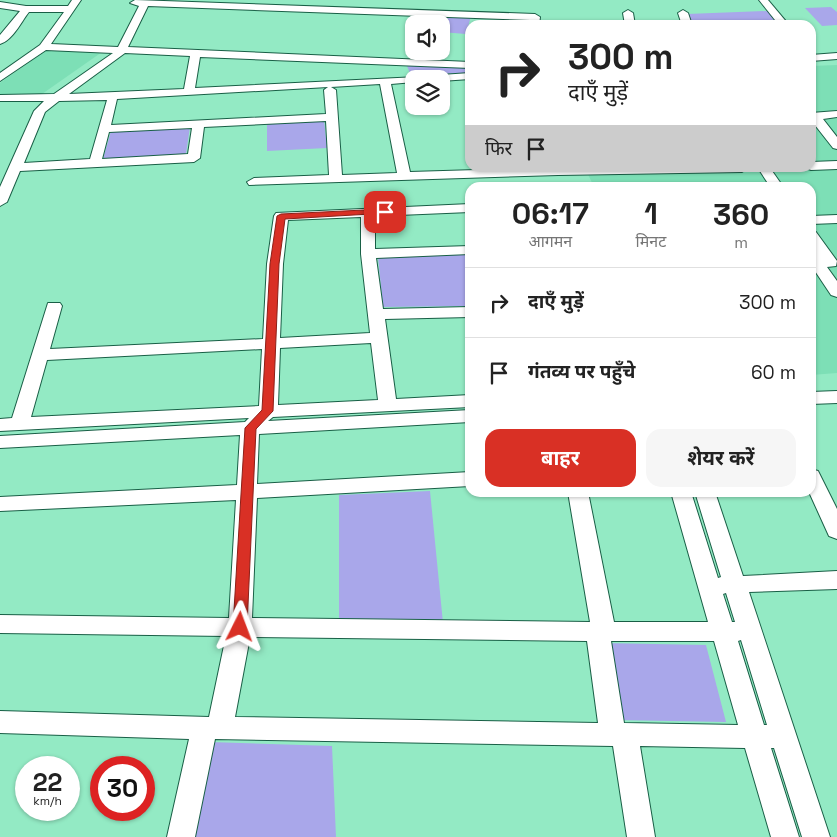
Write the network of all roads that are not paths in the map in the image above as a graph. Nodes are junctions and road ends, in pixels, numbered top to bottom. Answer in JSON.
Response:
{"nodes":[{"id":1,"x":77,"y":0,"type":"edge"},
{"id":2,"x":763,"y":0,"type":"edge"},
{"id":3,"x":140,"y":2,"type":"edge"},
{"id":4,"x":0,"y":5,"type":"edge"},
{"id":5,"x":26,"y":9,"type":"junction"},
{"id":6,"x":71,"y":9,"type":"junction"},
{"id":7,"x":628,"y":13,"type":"dead end"},
{"id":8,"x":683,"y":13,"type":"dead end"},
{"id":9,"x":535,"y":20,"type":"edge"},
{"id":10,"x":629,"y":20,"type":"edge"},
{"id":11,"x":685,"y":20,"type":"edge"},
{"id":12,"x":780,"y":20,"type":"edge"},
{"id":13,"x":0,"y":41,"type":"edge"},
{"id":14,"x":44,"y":47,"type":"junction"},
{"id":15,"x":116,"y":49,"type":"junction"},
{"id":16,"x":196,"y":53,"type":"junction"},
{"id":17,"x":837,"y":56,"type":"edge"},
{"id":18,"x":816,"y":58,"type":"edge"},
{"id":19,"x":402,"y":62,"type":"junction"},
{"id":20,"x":837,"y":62,"type":"edge"},
{"id":21,"x":816,"y":64,"type":"edge"},
{"id":22,"x":465,"y":65,"type":"edge"},
{"id":23,"x":405,"y":70,"type":"edge"},
{"id":24,"x":2,"y":75,"type":"edge"},
{"id":25,"x":465,"y":76,"type":"edge"},
{"id":26,"x":450,"y":77,"type":"edge"},
{"id":27,"x":465,"y":82,"type":"edge"},
{"id":28,"x":405,"y":83,"type":"edge"},
{"id":29,"x":450,"y":83,"type":"edge"},
{"id":30,"x":386,"y":84,"type":"junction"},
{"id":31,"x":330,"y":90,"type":"junction"},
{"id":32,"x":189,"y":92,"type":"junction"},
{"id":33,"x":0,"y":98,"type":"edge"},
{"id":34,"x":44,"y":101,"type":"junction"},
{"id":35,"x":112,"y":101,"type":"junction"},
{"id":36,"x":0,"y":105,"type":"edge"},
{"id":37,"x":837,"y":115,"type":"edge"},
{"id":38,"x":332,"y":117,"type":"junction"},
{"id":39,"x":816,"y":118,"type":"edge"},
{"id":40,"x":24,"y":120,"type":"dead end"},
{"id":41,"x":816,"y":120,"type":"edge"},
{"id":42,"x":198,"y":124,"type":"junction"},
{"id":43,"x":105,"y":129,"type":"junction"},
{"id":44,"x":837,"y":145,"type":"edge"},
{"id":45,"x":95,"y":163,"type":"junction"},
{"id":46,"x":837,"y":165,"type":"edge"},
{"id":47,"x":816,"y":166,"type":"edge"},
{"id":48,"x":16,"y":167,"type":"junction"},
{"id":49,"x":500,"y":172,"type":"edge"},
{"id":50,"x":404,"y":177,"type":"junction"},
{"id":51,"x":336,"y":180,"type":"junction"},
{"id":52,"x":254,"y":182,"type":"dead end"},
{"id":53,"x":0,"y":202,"type":"edge"},
{"id":54,"x":465,"y":208,"type":"edge"},
{"id":55,"x":368,"y":212,"type":"junction"},
{"id":56,"x":837,"y":219,"type":"edge"},
{"id":57,"x":816,"y":220,"type":"edge"},
{"id":58,"x":816,"y":245,"type":"edge"},
{"id":59,"x":465,"y":250,"type":"edge"},
{"id":60,"x":368,"y":254,"type":"junction"},
{"id":61,"x":816,"y":260,"type":"edge"},
{"id":62,"x":835,"y":281,"type":"edge"},
{"id":63,"x":54,"y":306,"type":"dead end"},
{"id":64,"x":465,"y":312,"type":"edge"},
{"id":65,"x":376,"y":314,"type":"junction"},
{"id":66,"x":380,"y":338,"type":"junction"},
{"id":67,"x":272,"y":344,"type":"junction"},
{"id":68,"x":40,"y":355,"type":"junction"},
{"id":69,"x":837,"y":384,"type":"edge"},
{"id":70,"x":816,"y":385,"type":"edge"},
{"id":71,"x":837,"y":397,"type":"edge"},
{"id":72,"x":816,"y":398,"type":"edge"},
{"id":73,"x":465,"y":401,"type":"edge"},
{"id":74,"x":388,"y":405,"type":"junction"},
{"id":75,"x":268,"y":411,"type":"junction"},
{"id":76,"x":465,"y":416,"type":"edge"},
{"id":77,"x":20,"y":424,"type":"junction"},
{"id":78,"x":0,"y":425,"type":"edge"},
{"id":79,"x":250,"y":428,"type":"junction"},
{"id":80,"x":0,"y":442,"type":"edge"},
{"id":81,"x":465,"y":479,"type":"edge"},
{"id":82,"x":816,"y":487,"type":"edge"},
{"id":83,"x":247,"y":492,"type":"junction"},
{"id":84,"x":579,"y":497,"type":"edge"},
{"id":85,"x":682,"y":497,"type":"edge"},
{"id":86,"x":707,"y":497,"type":"edge"},
{"id":87,"x":0,"y":504,"type":"edge"},
{"id":88,"x":837,"y":531,"type":"edge"},
{"id":89,"x":837,"y":580,"type":"edge"},
{"id":90,"x":735,"y":584,"type":"junction"},
{"id":91,"x":709,"y":586,"type":"junction"},
{"id":92,"x":0,"y":624,"type":"edge"},
{"id":93,"x":240,"y":627,"type":"junction"},
{"id":94,"x":601,"y":632,"type":"junction"},
{"id":95,"x":723,"y":632,"type":"junction"},
{"id":96,"x":750,"y":632,"type":"junction"},
{"id":97,"x":0,"y":722,"type":"edge"},
{"id":98,"x":212,"y":728,"type":"junction"},
{"id":99,"x":619,"y":734,"type":"junction"},
{"id":100,"x":755,"y":737,"type":"junction"},
{"id":101,"x":784,"y":737,"type":"junction"},
{"id":102,"x":181,"y":837,"type":"edge"},
{"id":103,"x":641,"y":837,"type":"edge"},
{"id":104,"x":785,"y":837,"type":"edge"},
{"id":105,"x":816,"y":837,"type":"edge"}],
"edges":[{"from":1,"to":6,"type":"street"},
{"from":2,"to":12,"type":"street"},
{"from":3,"to":9,"type":"street"},
{"from":3,"to":15,"type":"street"},
{"from":4,"to":5,"type":"street"},
{"from":5,"to":6,"type":"street"},
{"from":5,"to":13,"type":"street"},
{"from":6,"to":14,"type":"street"},
{"from":7,"to":10,"type":"street"},
{"from":8,"to":11,"type":"street"},
{"from":14,"to":15,"type":"street"},
{"from":14,"to":24,"type":"street"},
{"from":15,"to":16,"type":"street"},
{"from":15,"to":34,"type":"street"},
{"from":16,"to":19,"type":"street"},
{"from":16,"to":32,"type":"street"},
{"from":17,"to":18,"type":"street"},
{"from":19,"to":22,"type":"street"},
{"from":19,"to":23,"type":"street"},
{"from":20,"to":21,"type":"street"},
{"from":25,"to":26,"type":"street"},
{"from":27,"to":29,"type":"street"},
{"from":28,"to":30,"type":"street"},
{"from":30,"to":31,"type":"street"},
{"from":30,"to":32,"type":"street"},
{"from":30,"to":50,"type":"street"},
{"from":31,"to":35,"type":"street"},
{"from":31,"to":38,"type":"street"},
{"from":32,"to":34,"type":"street"},
{"from":33,"to":34,"type":"street"},
{"from":34,"to":35,"type":"street"},
{"from":34,"to":36,"type":"street"},
{"from":34,"to":40,"type":"street"},
{"from":34,"to":48,"type":"street"},
{"from":35,"to":43,"type":"street"},
{"from":37,"to":39,"type":"street"},
{"from":38,"to":42,"type":"street"},
{"from":38,"to":51,"type":"street"},
{"from":41,"to":44,"type":"street"},
{"from":42,"to":43,"type":"street"},
{"from":42,"to":45,"type":"street"},
{"from":43,"to":45,"type":"street"},
{"from":45,"to":48,"type":"street"},
{"from":46,"to":47,"type":"street"},
{"from":48,"to":53,"type":"street"},
{"from":49,"to":50,"type":"street"},
{"from":50,"to":51,"type":"street"},
{"from":51,"to":52,"type":"street"},
{"from":54,"to":55,"type":"street"},
{"from":55,"to":60,"type":"street"},
{"from":55,"to":67,"type":"street"},
{"from":56,"to":57,"type":"street"},
{"from":58,"to":62,"type":"street"},
{"from":59,"to":60,"type":"street"},
{"from":60,"to":65,"type":"street"},
{"from":61,"to":62,"type":"street"},
{"from":63,"to":68,"type":"street"},
{"from":64,"to":65,"type":"street"},
{"from":65,"to":66,"type":"street"},
{"from":66,"to":67,"type":"street"},
{"from":66,"to":74,"type":"street"},
{"from":67,"to":68,"type":"street"},
{"from":67,"to":75,"type":"street"},
{"from":68,"to":77,"type":"street"},
{"from":69,"to":70,"type":"street"},
{"from":71,"to":72,"type":"street"},
{"from":73,"to":74,"type":"street"},
{"from":74,"to":75,"type":"street"},
{"from":75,"to":77,"type":"street"},
{"from":75,"to":79,"type":"street"},
{"from":76,"to":79,"type":"street"},
{"from":77,"to":78,"type":"street"},
{"from":79,"to":80,"type":"street"},
{"from":79,"to":83,"type":"street"},
{"from":81,"to":83,"type":"street"},
{"from":82,"to":88,"type":"street"},
{"from":83,"to":87,"type":"street"},
{"from":83,"to":93,"type":"street"},
{"from":84,"to":94,"type":"street"},
{"from":85,"to":91,"type":"street"},
{"from":86,"to":90,"type":"street"},
{"from":89,"to":90,"type":"street"},
{"from":90,"to":91,"type":"street"},
{"from":90,"to":96,"type":"street"},
{"from":91,"to":95,"type":"street"},
{"from":92,"to":93,"type":"street"},
{"from":93,"to":94,"type":"street"},
{"from":93,"to":98,"type":"street"},
{"from":94,"to":95,"type":"street"},
{"from":94,"to":99,"type":"street"},
{"from":95,"to":96,"type":"street"},
{"from":95,"to":100,"type":"street"},
{"from":96,"to":101,"type":"street"},
{"from":97,"to":98,"type":"street"},
{"from":98,"to":99,"type":"street"},
{"from":98,"to":102,"type":"street"},
{"from":99,"to":100,"type":"street"},
{"from":99,"to":103,"type":"street"},
{"from":100,"to":101,"type":"street"},
{"from":100,"to":104,"type":"street"},
{"from":101,"to":105,"type":"street"}]}
